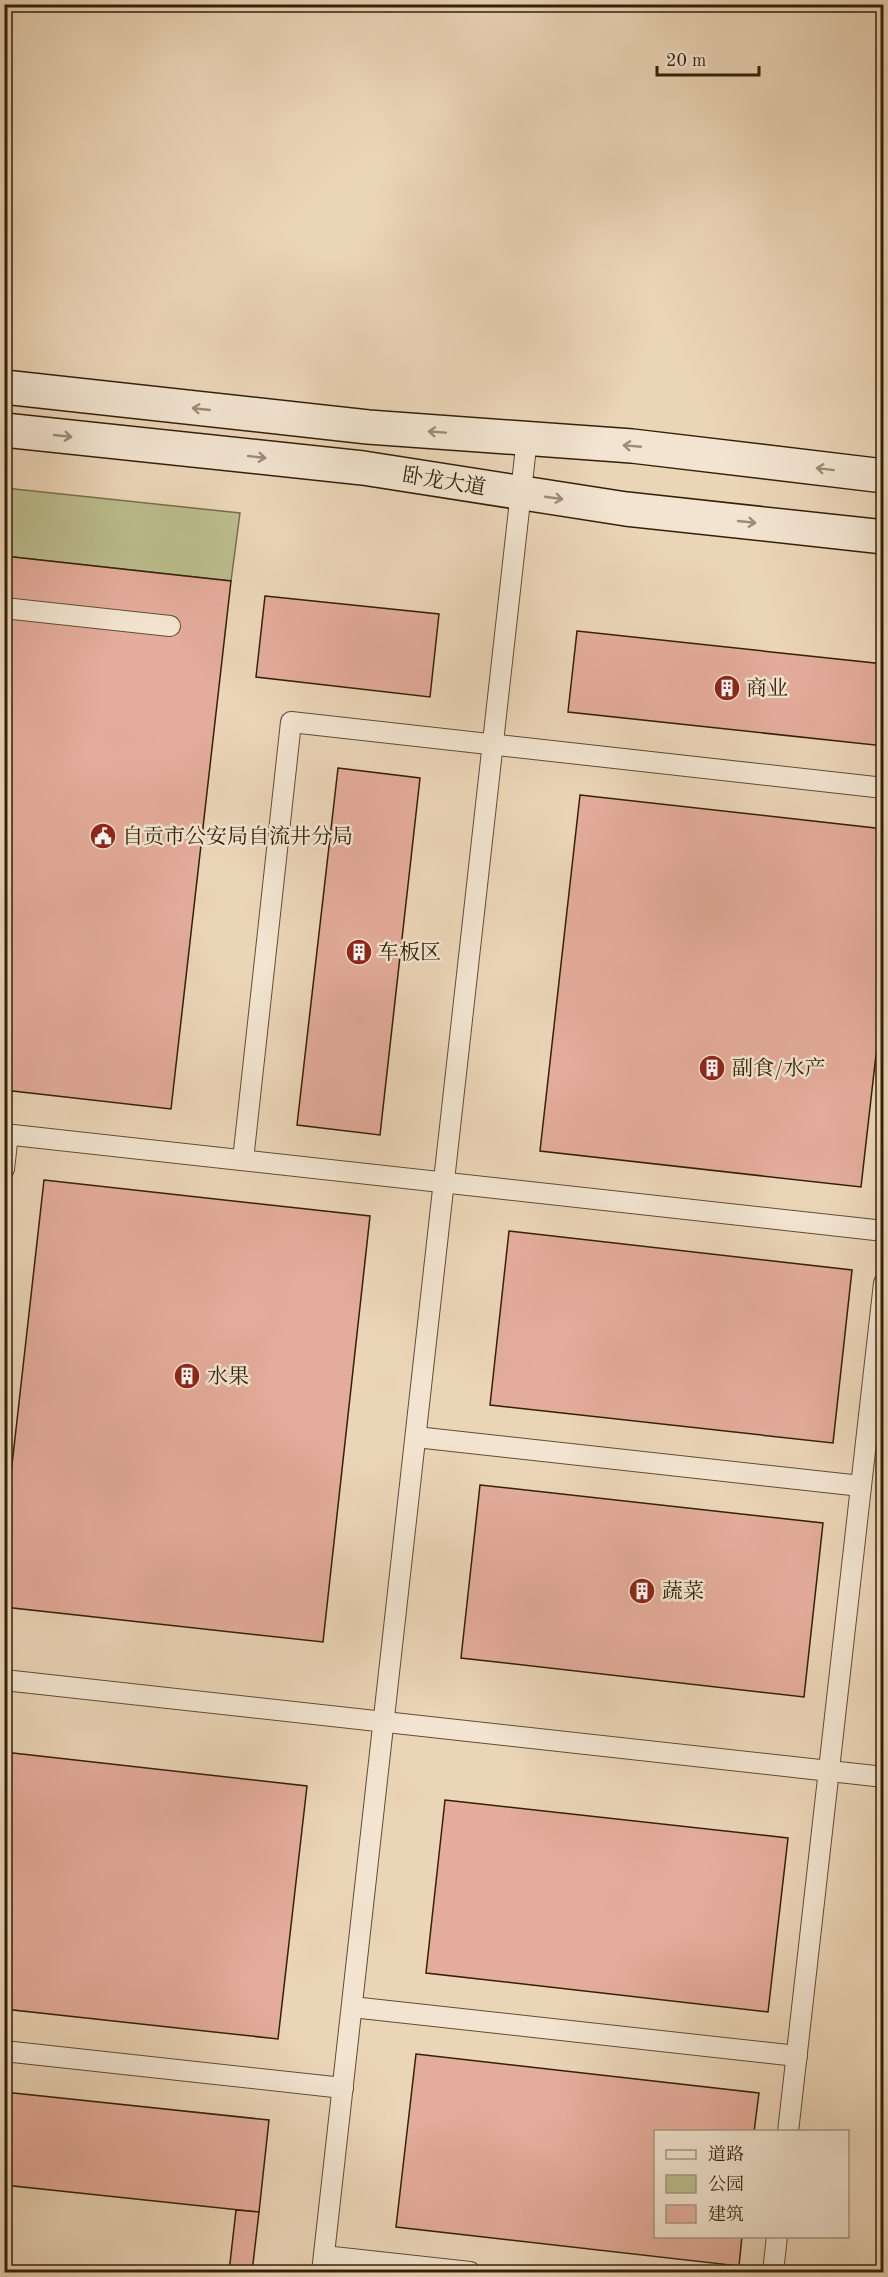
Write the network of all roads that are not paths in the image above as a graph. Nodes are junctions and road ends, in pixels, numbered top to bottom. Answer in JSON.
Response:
{"nodes":[{"id":1,"x":4,"y":387,"type":"edge"},
{"id":2,"x":4,"y":430,"type":"edge"},
{"id":3,"x":527,"y":438,"type":"junction"},
{"id":4,"x":884,"y":476,"type":"edge"},
{"id":5,"x":522,"y":493,"type":"junction"},
{"id":6,"x":884,"y":537,"type":"edge"},
{"id":7,"x":4,"y":608,"type":"edge"},
{"id":8,"x":170,"y":626,"type":"dead end"},
{"id":9,"x":493,"y":744,"type":"junction"},
{"id":10,"x":884,"y":788,"type":"edge"},
{"id":11,"x":6,"y":1134,"type":"edge"},
{"id":12,"x":243,"y":1160,"type":"junction"},
{"id":13,"x":4,"y":1169,"type":"edge"},
{"id":14,"x":444,"y":1183,"type":"junction"},
{"id":15,"x":884,"y":1232,"type":"edge"},
{"id":16,"x":884,"y":1283,"type":"edge"},
{"id":17,"x":416,"y":1437,"type":"junction"},
{"id":18,"x":861,"y":1486,"type":"junction"},
{"id":19,"x":4,"y":1680,"type":"edge"},
{"id":20,"x":384,"y":1722,"type":"junction"},
{"id":21,"x":884,"y":1777,"type":"edge"},
{"id":22,"x":352,"y":2007,"type":"junction"},
{"id":23,"x":4,"y":2051,"type":"edge"},
{"id":24,"x":797,"y":2056,"type":"junction"},
{"id":25,"x":343,"y":2088,"type":"junction"},
{"id":26,"x":788,"y":2130,"type":"edge"},
{"id":27,"x":777,"y":2238,"type":"edge"},
{"id":28,"x":323,"y":2264,"type":"edge"},
{"id":29,"x":470,"y":2272,"type":"edge"},
{"id":30,"x":773,"y":2272,"type":"edge"}],
"edges":[{"from":3,"to":1,"type":"main road","one_way":true},
{"from":2,"to":5,"type":"main road","name":"卧龙大道","one_way":true},
{"from":4,"to":3,"type":"main road","one_way":true},
{"from":3,"to":5,"type":"lane"},
{"from":5,"to":6,"type":"main road","name":"卧龙大道","one_way":true},
{"from":5,"to":9,"type":"lane"},
{"from":7,"to":8,"type":"lane"},
{"from":9,"to":10,"type":"lane"},
{"from":9,"to":12,"type":"lane"},
{"from":9,"to":14,"type":"lane"},
{"from":11,"to":12,"type":"lane"},
{"from":11,"to":13,"type":"lane"},
{"from":12,"to":14,"type":"lane"},
{"from":14,"to":15,"type":"lane"},
{"from":14,"to":17,"type":"lane"},
{"from":16,"to":18,"type":"lane"},
{"from":17,"to":18,"type":"lane"},
{"from":17,"to":20,"type":"lane"},
{"from":18,"to":24,"type":"lane"},
{"from":19,"to":20,"type":"lane"},
{"from":20,"to":21,"type":"lane"},
{"from":20,"to":22,"type":"lane"},
{"from":22,"to":24,"type":"lane"},
{"from":22,"to":25,"type":"lane"},
{"from":23,"to":25,"type":"lane"},
{"from":24,"to":26,"type":"lane"},
{"from":25,"to":28,"type":"lane"},
{"from":27,"to":30,"type":"lane"},
{"from":28,"to":29,"type":"lane"}]}
